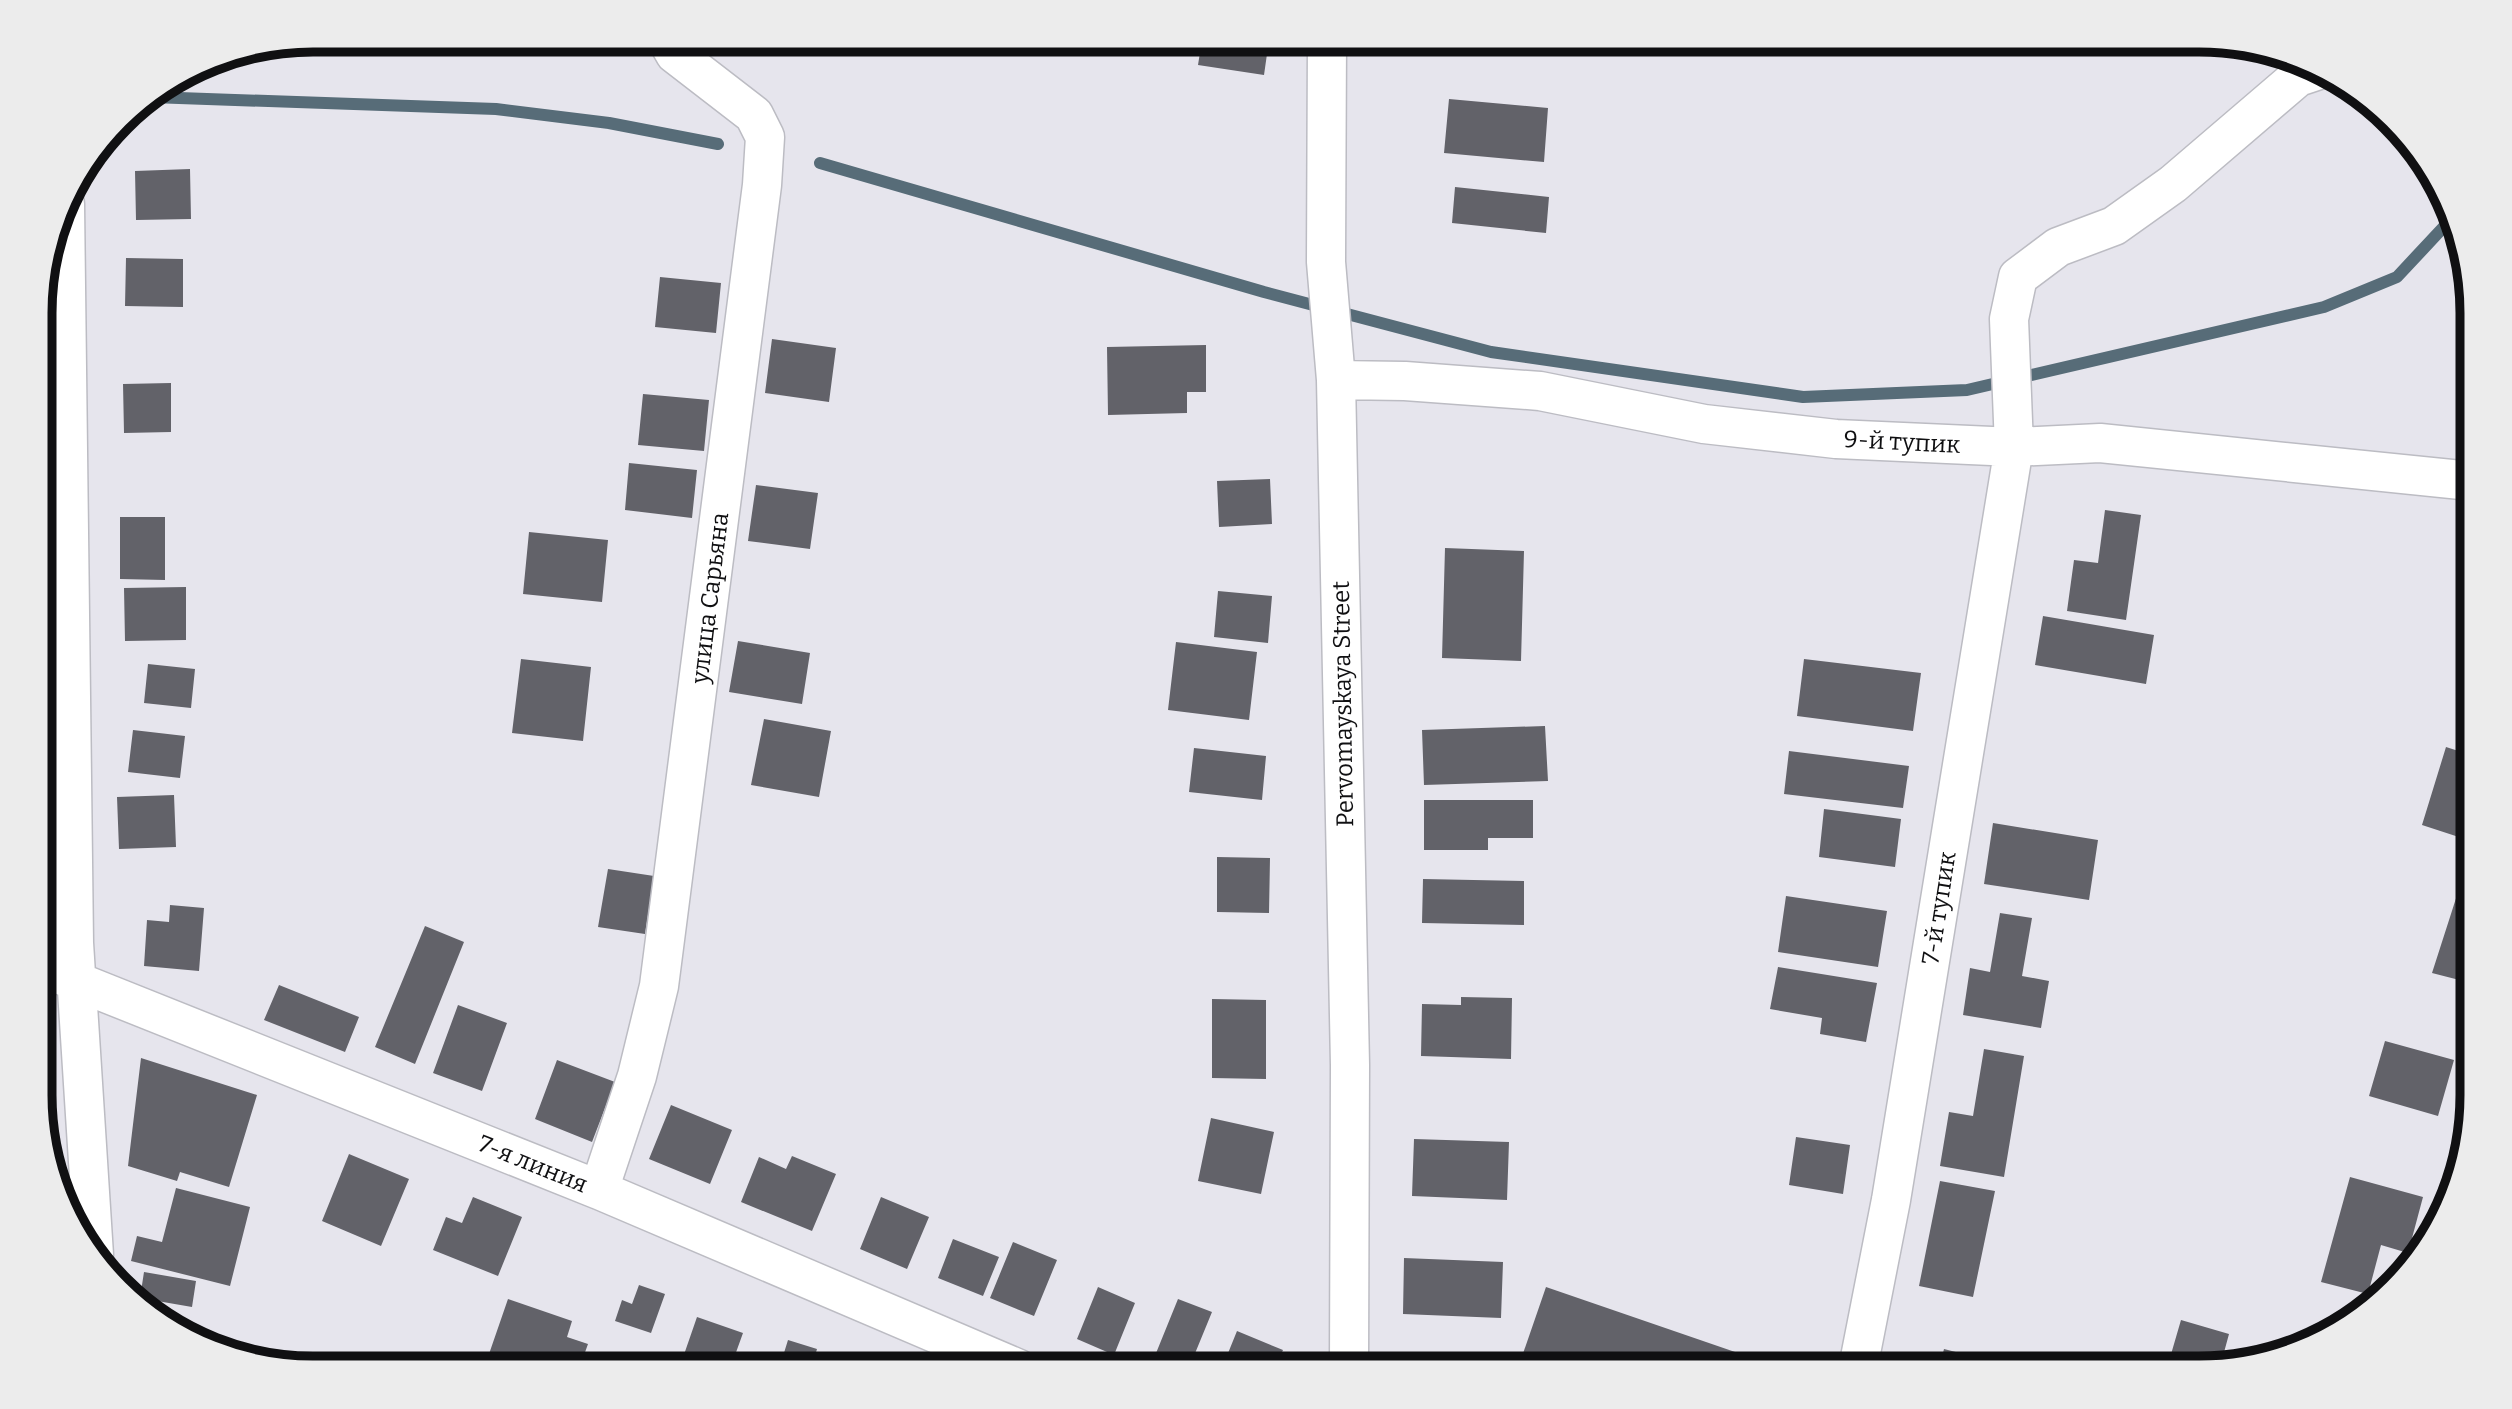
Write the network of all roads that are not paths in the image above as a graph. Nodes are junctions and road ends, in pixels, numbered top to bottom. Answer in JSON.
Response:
{"nodes":[{"id":1,"x":674,"y":52,"type":"edge"},
{"id":2,"x":1327,"y":52,"type":"edge"},
{"id":3,"x":2304,"y":74,"type":"edge"},
{"id":4,"x":65,"y":233,"type":"edge"},
{"id":5,"x":1336,"y":380,"type":"junction"},
{"id":6,"x":2014,"y":447,"type":"junction"},
{"id":7,"x":2460,"y":480,"type":"edge"},
{"id":8,"x":59,"y":975,"type":"edge"},
{"id":9,"x":599,"y":1190,"type":"junction"},
{"id":10,"x":91,"y":1233,"type":"edge"},
{"id":11,"x":991,"y":1356,"type":"edge"},
{"id":12,"x":1349,"y":1356,"type":"edge"},
{"id":13,"x":1860,"y":1356,"type":"edge"}],
"edges":[{"from":1,"to":9,"type":"street","name":"улица Сарьяна"},
{"from":2,"to":5,"type":"street","name":"Pervomayskaya Street"},
{"from":3,"to":6,"type":"street","name":"7-й тупик"},
{"from":4,"to":8,"type":"street"},
{"from":5,"to":6,"type":"street","name":"9-й тупик"},
{"from":5,"to":12,"type":"street","name":"Pervomayskaya Street"},
{"from":6,"to":7,"type":"street","name":"9-й тупик"},
{"from":6,"to":13,"type":"street","name":"7-й тупик"},
{"from":8,"to":9,"type":"street","name":"7-я линия"},
{"from":8,"to":10,"type":"street"},
{"from":9,"to":11,"type":"street","name":"7-я линия"}]}
